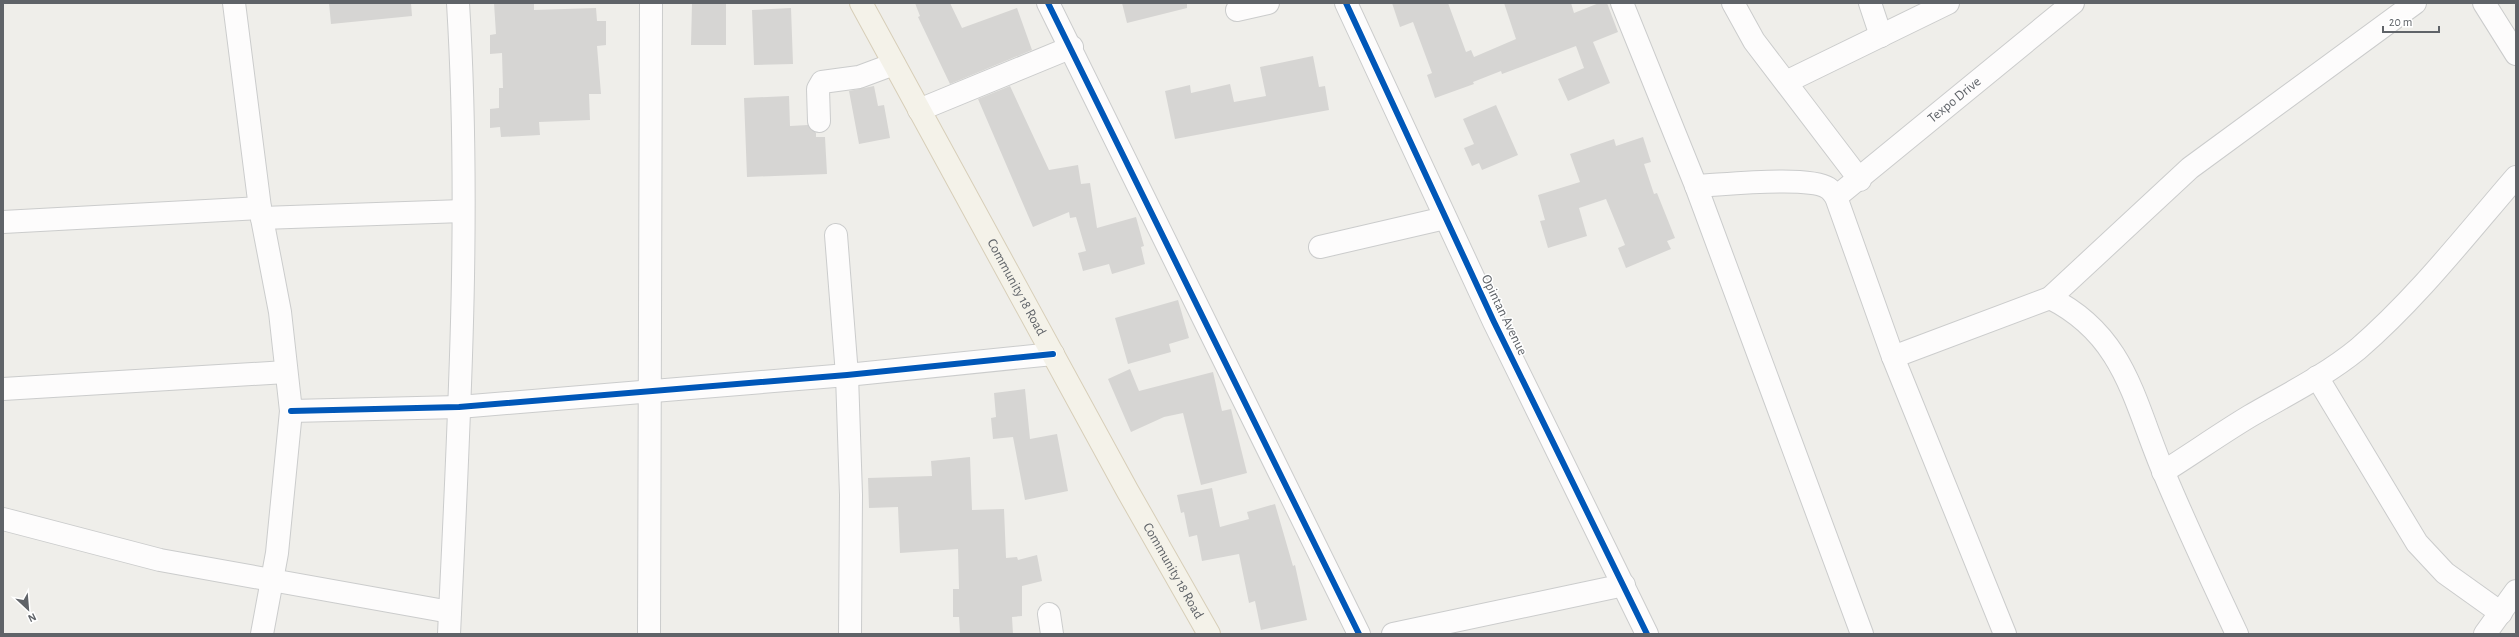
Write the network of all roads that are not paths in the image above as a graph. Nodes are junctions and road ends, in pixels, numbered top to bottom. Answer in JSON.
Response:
{"nodes":[{"id":1,"x":234,"y":3,"type":"edge"},
{"id":2,"x":458,"y":3,"type":"edge"},
{"id":3,"x":651,"y":3,"type":"edge"},
{"id":4,"x":861,"y":3,"type":"edge"},
{"id":5,"x":1048,"y":3,"type":"edge"},
{"id":6,"x":1268,"y":3,"type":"edge"},
{"id":7,"x":1346,"y":3,"type":"edge"},
{"id":8,"x":1622,"y":3,"type":"edge"},
{"id":9,"x":1732,"y":3,"type":"edge"},
{"id":10,"x":1870,"y":3,"type":"edge"},
{"id":11,"x":1948,"y":3,"type":"edge"},
{"id":12,"x":2073,"y":3,"type":"edge"},
{"id":13,"x":2415,"y":3,"type":"edge"},
{"id":14,"x":2484,"y":3,"type":"edge"},
{"id":15,"x":1237,"y":10,"type":"dead end"},
{"id":16,"x":1881,"y":36,"type":"junction"},
{"id":17,"x":1072,"y":47,"type":"junction"},
{"id":18,"x":2516,"y":54,"type":"edge"},
{"id":19,"x":894,"y":64,"type":"junction"},
{"id":20,"x":1786,"y":82,"type":"junction"},
{"id":21,"x":919,"y":110,"type":"junction"},
{"id":22,"x":819,"y":121,"type":"dead end"},
{"id":23,"x":2516,"y":177,"type":"edge"},
{"id":24,"x":1860,"y":180,"type":"junction"},
{"id":25,"x":1696,"y":186,"type":"junction"},
{"id":26,"x":1836,"y":197,"type":"junction"},
{"id":27,"x":463,"y":211,"type":"junction"},
{"id":28,"x":261,"y":213,"type":"junction"},
{"id":29,"x":1445,"y":218,"type":"junction"},
{"id":30,"x":3,"y":222,"type":"edge"},
{"id":31,"x":836,"y":235,"type":"dead end"},
{"id":32,"x":1320,"y":247,"type":"dead end"},
{"id":33,"x":2050,"y":298,"type":"junction"},
{"id":34,"x":1053,"y":354,"type":"junction"},
{"id":35,"x":1893,"y":357,"type":"junction"},
{"id":36,"x":286,"y":372,"type":"junction"},
{"id":37,"x":847,"y":375,"type":"junction"},
{"id":38,"x":2317,"y":377,"type":"junction"},
{"id":39,"x":3,"y":389,"type":"edge"},
{"id":40,"x":650,"y":392,"type":"junction"},
{"id":41,"x":459,"y":407,"type":"junction"},
{"id":42,"x":291,"y":411,"type":"junction"},
{"id":43,"x":2163,"y":472,"type":"junction"},
{"id":44,"x":3,"y":519,"type":"edge"},
{"id":45,"x":273,"y":579,"type":"junction"},
{"id":46,"x":1624,"y":585,"type":"junction"},
{"id":47,"x":2516,"y":591,"type":"edge"},
{"id":48,"x":450,"y":612,"type":"junction"},
{"id":49,"x":2501,"y":613,"type":"junction"},
{"id":50,"x":262,"y":634,"type":"edge"},
{"id":51,"x":449,"y":634,"type":"edge"},
{"id":52,"x":649,"y":634,"type":"edge"},
{"id":53,"x":850,"y":634,"type":"edge"},
{"id":54,"x":1209,"y":634,"type":"edge"},
{"id":55,"x":1359,"y":634,"type":"edge"},
{"id":56,"x":1393,"y":634,"type":"edge"},
{"id":57,"x":1647,"y":634,"type":"edge"},
{"id":58,"x":1862,"y":634,"type":"edge"},
{"id":59,"x":2005,"y":634,"type":"edge"},
{"id":60,"x":2237,"y":634,"type":"edge"},
{"id":61,"x":2485,"y":634,"type":"edge"}],
"edges":[{"from":1,"to":28,"type":"street"},
{"from":2,"to":27,"type":"street"},
{"from":3,"to":40,"type":"street"},
{"from":4,"to":19,"type":"main road","name":"Community 18 Road"},
{"from":5,"to":17,"type":"street"},
{"from":6,"to":15,"type":"street"},
{"from":7,"to":29,"type":"street","name":"Opintan Avenue"},
{"from":8,"to":25,"type":"street"},
{"from":9,"to":20,"type":"street"},
{"from":10,"to":16,"type":"street"},
{"from":11,"to":16,"type":"street"},
{"from":12,"to":24,"type":"street","name":"Texpo Drive"},
{"from":13,"to":33,"type":"street"},
{"from":14,"to":18,"type":"street"},
{"from":16,"to":20,"type":"street"},
{"from":17,"to":21,"type":"street"},
{"from":17,"to":55,"type":"street"},
{"from":19,"to":21,"type":"main road","name":"Community 18 Road"},
{"from":19,"to":22,"type":"street"},
{"from":20,"to":24,"type":"street"},
{"from":21,"to":34,"type":"main road","name":"Community 18 Road"},
{"from":23,"to":38,"type":"street"},
{"from":24,"to":26,"type":"street","name":"Texpo Drive"},
{"from":25,"to":26,"type":"street"},
{"from":25,"to":58,"type":"street"},
{"from":26,"to":35,"type":"street"},
{"from":27,"to":28,"type":"street"},
{"from":27,"to":41,"type":"street"},
{"from":28,"to":30,"type":"street"},
{"from":28,"to":36,"type":"street"},
{"from":29,"to":32,"type":"street"},
{"from":29,"to":46,"type":"street","name":"Opintan Avenue"},
{"from":31,"to":37,"type":"street"},
{"from":33,"to":35,"type":"street"},
{"from":33,"to":43,"type":"street"},
{"from":34,"to":37,"type":"street"},
{"from":34,"to":54,"type":"main road","name":"Community 18 Road"},
{"from":35,"to":59,"type":"street"},
{"from":36,"to":39,"type":"street"},
{"from":36,"to":42,"type":"street"},
{"from":37,"to":40,"type":"street"},
{"from":37,"to":53,"type":"street"},
{"from":38,"to":43,"type":"street"},
{"from":38,"to":49,"type":"street"},
{"from":40,"to":41,"type":"street"},
{"from":40,"to":52,"type":"street"},
{"from":41,"to":42,"type":"street"},
{"from":41,"to":48,"type":"street"},
{"from":42,"to":45,"type":"street"},
{"from":43,"to":60,"type":"street"},
{"from":44,"to":45,"type":"street"},
{"from":45,"to":48,"type":"street"},
{"from":45,"to":50,"type":"street"},
{"from":46,"to":56,"type":"street"},
{"from":46,"to":57,"type":"street","name":"Opintan Avenue"},
{"from":47,"to":49,"type":"street"},
{"from":48,"to":51,"type":"street"},
{"from":49,"to":61,"type":"street"}]}
